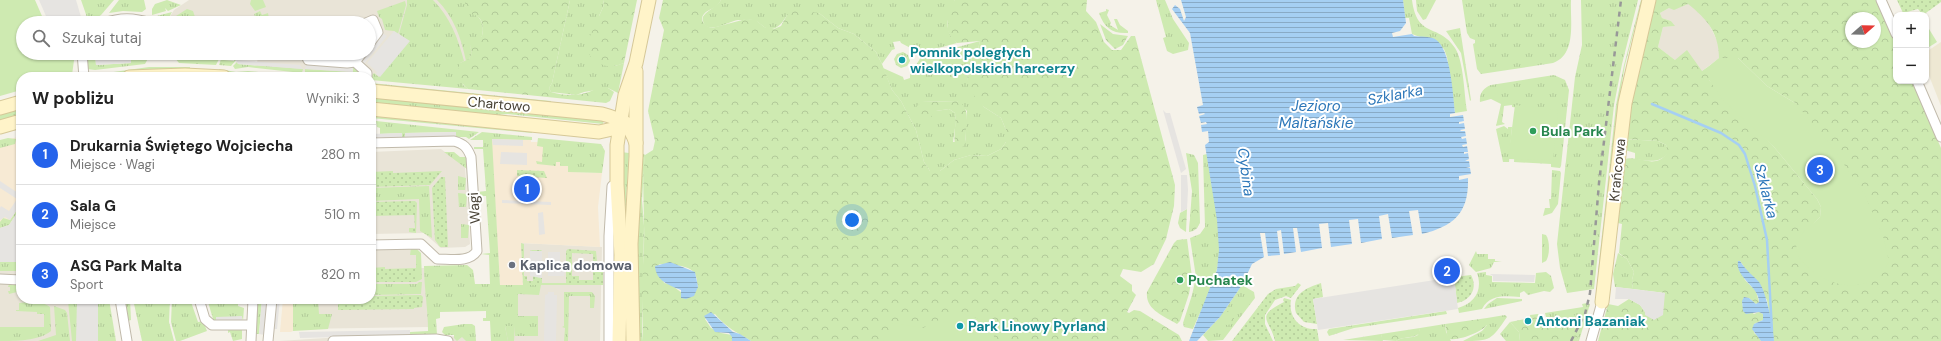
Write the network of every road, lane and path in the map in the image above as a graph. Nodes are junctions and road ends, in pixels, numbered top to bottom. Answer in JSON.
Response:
{"nodes":[{"id":1,"x":649,"y":0,"type":"edge"},
{"id":2,"x":1649,"y":0,"type":"edge"},
{"id":3,"x":1881,"y":0,"type":"edge"},
{"id":4,"x":1893,"y":27,"type":"edge"},
{"id":5,"x":83,"y":60,"type":"edge"},
{"id":6,"x":308,"y":60,"type":"edge"},
{"id":7,"x":355,"y":62,"type":"joint"},
{"id":8,"x":636,"y":63,"type":"junction"},
{"id":9,"x":84,"y":72,"type":"edge"},
{"id":10,"x":367,"y":72,"type":"edge"},
{"id":11,"x":1917,"y":84,"type":"edge"},
{"id":12,"x":627,"y":90,"type":"junction"},
{"id":13,"x":376,"y":91,"type":"edge"},
{"id":14,"x":16,"y":103,"type":"edge"},
{"id":15,"x":0,"y":108,"type":"edge"},
{"id":16,"x":376,"y":110,"type":"edge"},
{"id":17,"x":602,"y":114,"type":"junction"},
{"id":18,"x":636,"y":114,"type":"junction"},
{"id":19,"x":16,"y":122,"type":"edge"},
{"id":20,"x":622,"y":123,"type":"junction"},
{"id":21,"x":0,"y":127,"type":"edge"},
{"id":22,"x":599,"y":132,"type":"junction"},
{"id":23,"x":1941,"y":137,"type":"edge"},
{"id":24,"x":376,"y":143,"type":"edge"},
{"id":25,"x":636,"y":143,"type":"junction"},
{"id":26,"x":617,"y":145,"type":"junction"},
{"id":27,"x":616,"y":167,"type":"junction"},
{"id":28,"x":376,"y":245,"type":"edge"},
{"id":29,"x":0,"y":279,"type":"edge"},
{"id":30,"x":16,"y":280,"type":"edge"},
{"id":31,"x":1602,"y":302,"type":"joint"},
{"id":32,"x":121,"y":304,"type":"edge"},
{"id":33,"x":201,"y":304,"type":"edge"},
{"id":34,"x":253,"y":304,"type":"edge"},
{"id":35,"x":272,"y":304,"type":"edge"},
{"id":36,"x":251,"y":325,"type":"junction"},
{"id":37,"x":127,"y":341,"type":"edge"},
{"id":38,"x":251,"y":341,"type":"edge"},
{"id":39,"x":268,"y":341,"type":"edge"},
{"id":40,"x":333,"y":341,"type":"edge"},
{"id":41,"x":448,"y":341,"type":"edge"},
{"id":42,"x":609,"y":341,"type":"edge"},
{"id":43,"x":619,"y":341,"type":"edge"},
{"id":44,"x":633,"y":341,"type":"edge"},
{"id":45,"x":1591,"y":341,"type":"edge"}],
"edges":[{"from":1,"to":8,"type":"street"},
{"from":2,"to":31,"type":"street","name":"Krańcowa"},
{"from":3,"to":4,"type":"street"},
{"from":5,"to":9,"type":"street"},
{"from":6,"to":7,"type":"street"},
{"from":7,"to":10,"type":"street"},
{"from":8,"to":12,"type":"street"},
{"from":8,"to":18,"type":"street"},
{"from":11,"to":23,"type":"street"},
{"from":12,"to":17,"type":"street"},
{"from":12,"to":20,"type":"street"},
{"from":13,"to":17,"type":"street","name":"Chartowo"},
{"from":14,"to":15,"type":"street"},
{"from":16,"to":22,"type":"street","name":"Chartowo"},
{"from":17,"to":20,"type":"street","name":"Chartowo"},
{"from":18,"to":20,"type":"street","name":"Chartowo"},
{"from":18,"to":25,"type":"street"},
{"from":19,"to":21,"type":"street"},
{"from":20,"to":22,"type":"street","name":"Chartowo"},
{"from":20,"to":25,"type":"street"},
{"from":20,"to":26,"type":"street"},
{"from":22,"to":26,"type":"street"},
{"from":24,"to":28,"type":"street","name":"Wagi"},
{"from":25,"to":44,"type":"street"},
{"from":26,"to":27,"type":"street"},
{"from":27,"to":42,"type":"street"},
{"from":27,"to":43,"type":"street"},
{"from":29,"to":30,"type":"street"},
{"from":31,"to":45,"type":"street","name":"Krańcowa"},
{"from":32,"to":37,"type":"street"},
{"from":33,"to":36,"type":"street"},
{"from":34,"to":36,"type":"street"},
{"from":35,"to":39,"type":"street"},
{"from":36,"to":38,"type":"street"},
{"from":40,"to":41,"type":"street"}]}
